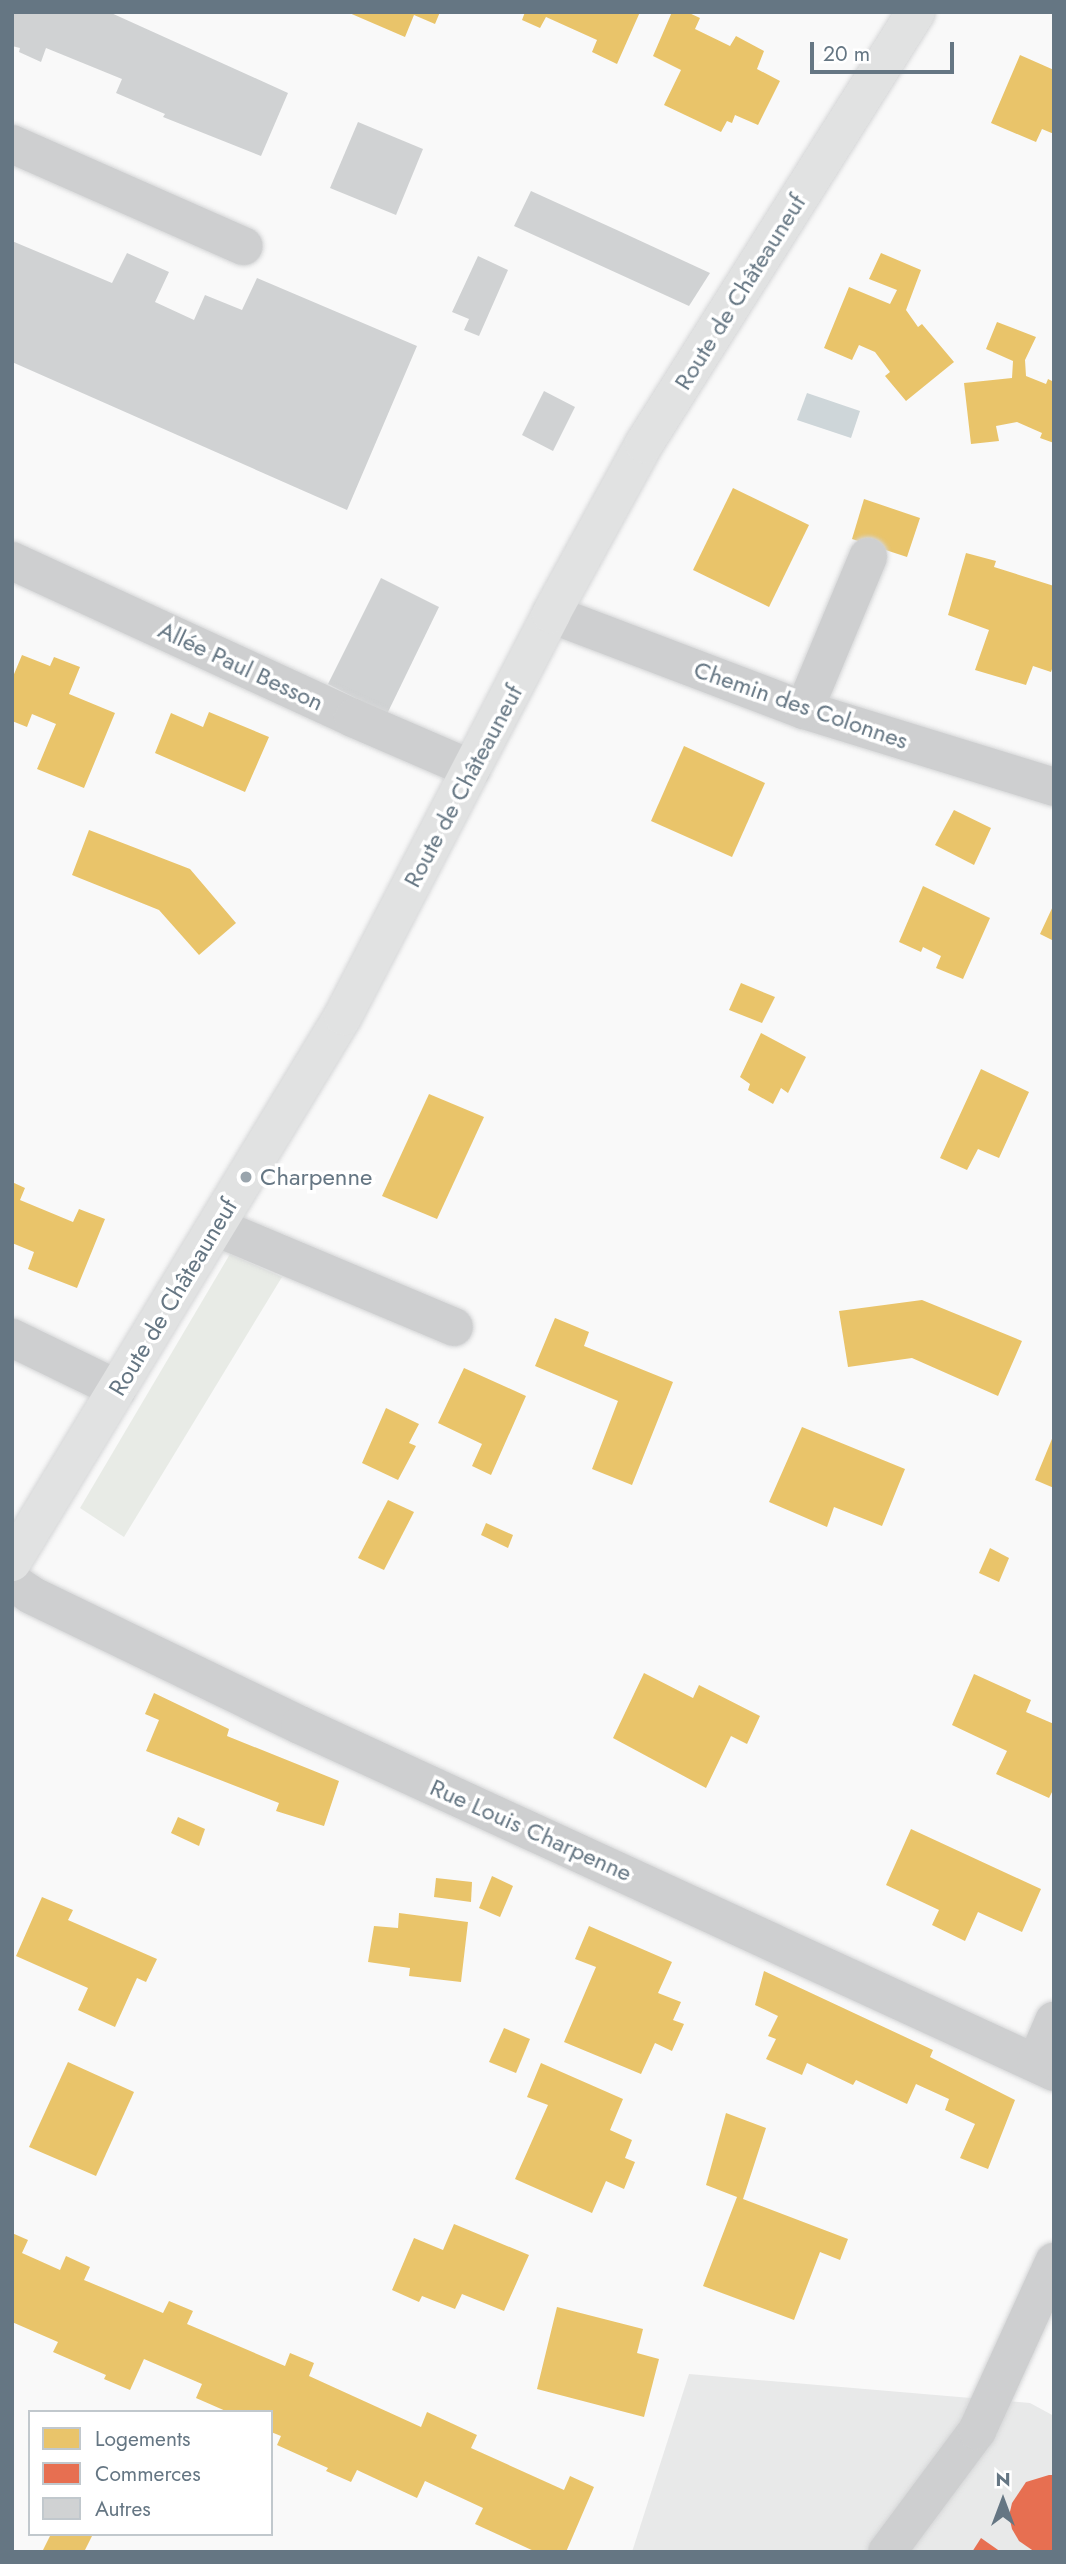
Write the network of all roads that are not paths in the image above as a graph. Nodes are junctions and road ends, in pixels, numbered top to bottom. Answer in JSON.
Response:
{"nodes":[{"id":1,"x":915,"y":13,"type":"edge"},
{"id":2,"x":12,"y":144,"type":"edge"},
{"id":3,"x":243,"y":246,"type":"dead end"},
{"id":4,"x":867,"y":557,"type":"dead end"},
{"id":5,"x":12,"y":561,"type":"edge"},
{"id":6,"x":551,"y":614,"type":"junction"},
{"id":7,"x":804,"y":710,"type":"junction"},
{"id":8,"x":471,"y":769,"type":"junction"},
{"id":9,"x":1054,"y":787,"type":"edge"},
{"id":10,"x":216,"y":1227,"type":"junction"},
{"id":11,"x":454,"y":1326,"type":"dead end"},
{"id":12,"x":12,"y":1338,"type":"edge"},
{"id":13,"x":117,"y":1389,"type":"junction"},
{"id":14,"x":12,"y":1562,"type":"edge"},
{"id":15,"x":12,"y":1582,"type":"edge"},
{"id":16,"x":1054,"y":2021,"type":"edge"},
{"id":17,"x":1045,"y":2067,"type":"edge"},
{"id":18,"x":1054,"y":2262,"type":"edge"},
{"id":19,"x":887,"y":2552,"type":"edge"}],
"edges":[{"from":1,"to":6,"type":"main road","name":"Route de Châteauneuf"},
{"from":2,"to":3,"type":"street"},
{"from":4,"to":7,"type":"street"},
{"from":5,"to":8,"type":"street","name":"Allée Paul Besson"},
{"from":6,"to":7,"type":"street","name":"Chemin des Colonnes"},
{"from":6,"to":8,"type":"main road","name":"Route de Châteauneuf"},
{"from":7,"to":9,"type":"street","name":"Chemin des Colonnes"},
{"from":8,"to":10,"type":"main road","name":"Route de Châteauneuf"},
{"from":10,"to":11,"type":"street"},
{"from":10,"to":13,"type":"main road","name":"Route de Châteauneuf"},
{"from":12,"to":13,"type":"street"},
{"from":13,"to":14,"type":"main road","name":"Route de Châteauneuf"},
{"from":15,"to":17,"type":"street","name":"Rue Louis Charpenne"},
{"from":16,"to":17,"type":"street"},
{"from":18,"to":19,"type":"street"}]}
